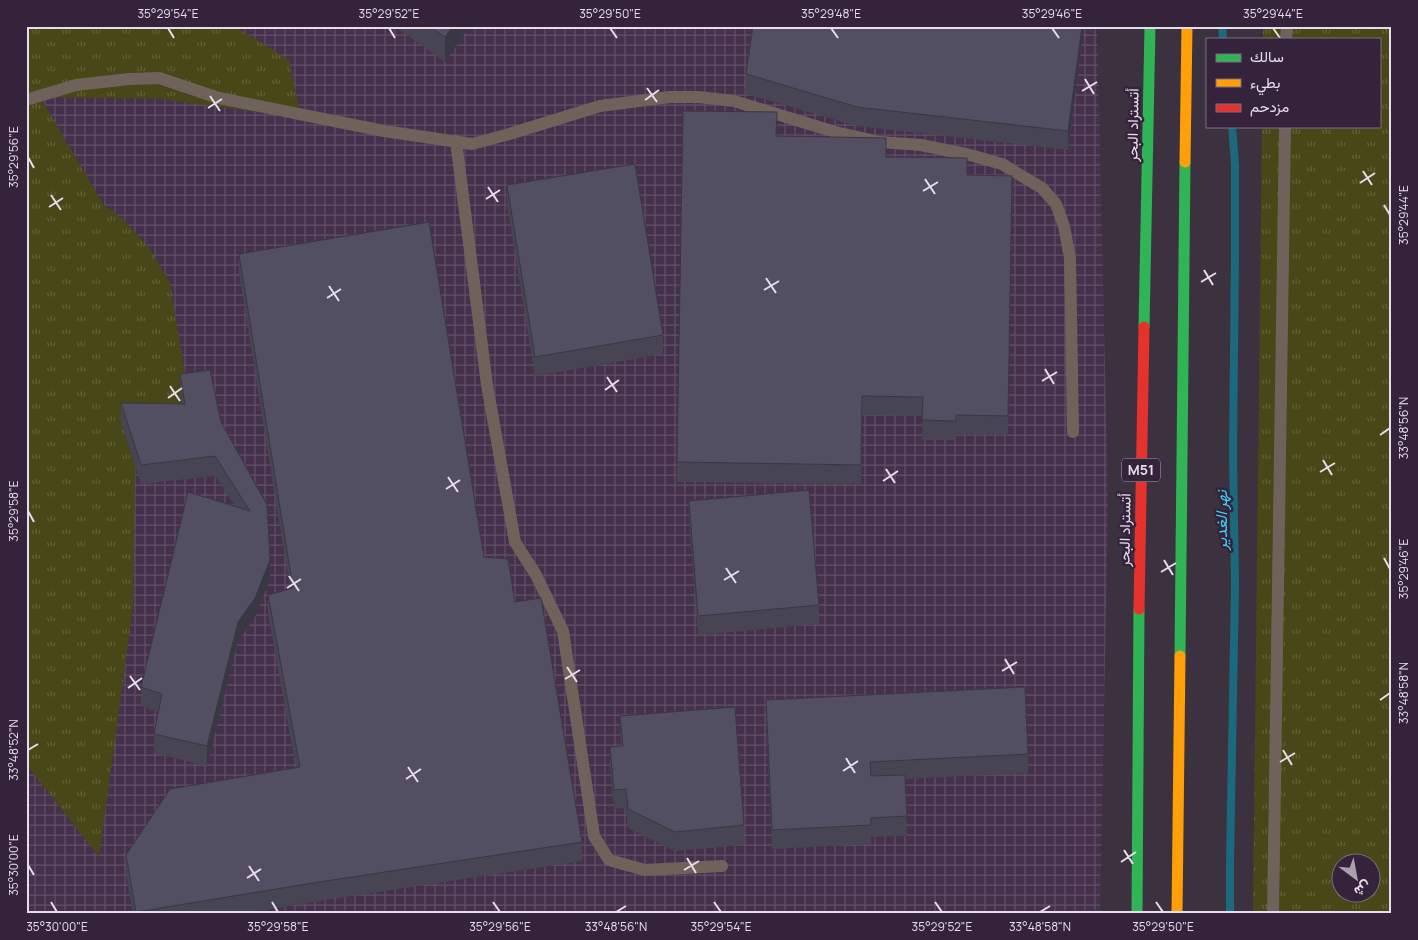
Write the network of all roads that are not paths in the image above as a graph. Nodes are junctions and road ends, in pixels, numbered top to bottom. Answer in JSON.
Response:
{"nodes":[{"id":1,"x":1150,"y":26,"type":"edge"},
{"id":2,"x":1187,"y":26,"type":"edge"},
{"id":3,"x":26,"y":100,"type":"edge"},
{"id":4,"x":1285,"y":128,"type":"edge"},
{"id":5,"x":456,"y":141,"type":"junction"},
{"id":6,"x":1073,"y":432,"type":"dead end"},
{"id":7,"x":722,"y":866,"type":"dead end"},
{"id":8,"x":1137,"y":914,"type":"edge"},
{"id":9,"x":1176,"y":914,"type":"edge"},
{"id":10,"x":1273,"y":914,"type":"edge"}],
"edges":[{"from":1,"to":8,"type":"highway","name":"أتستراد البحر","number":"M51"},
{"from":2,"to":9,"type":"highway","number":"M51"},
{"from":3,"to":5,"type":"lane"},
{"from":4,"to":10,"type":"lane"},
{"from":5,"to":6,"type":"lane"},
{"from":5,"to":7,"type":"lane"}]}
